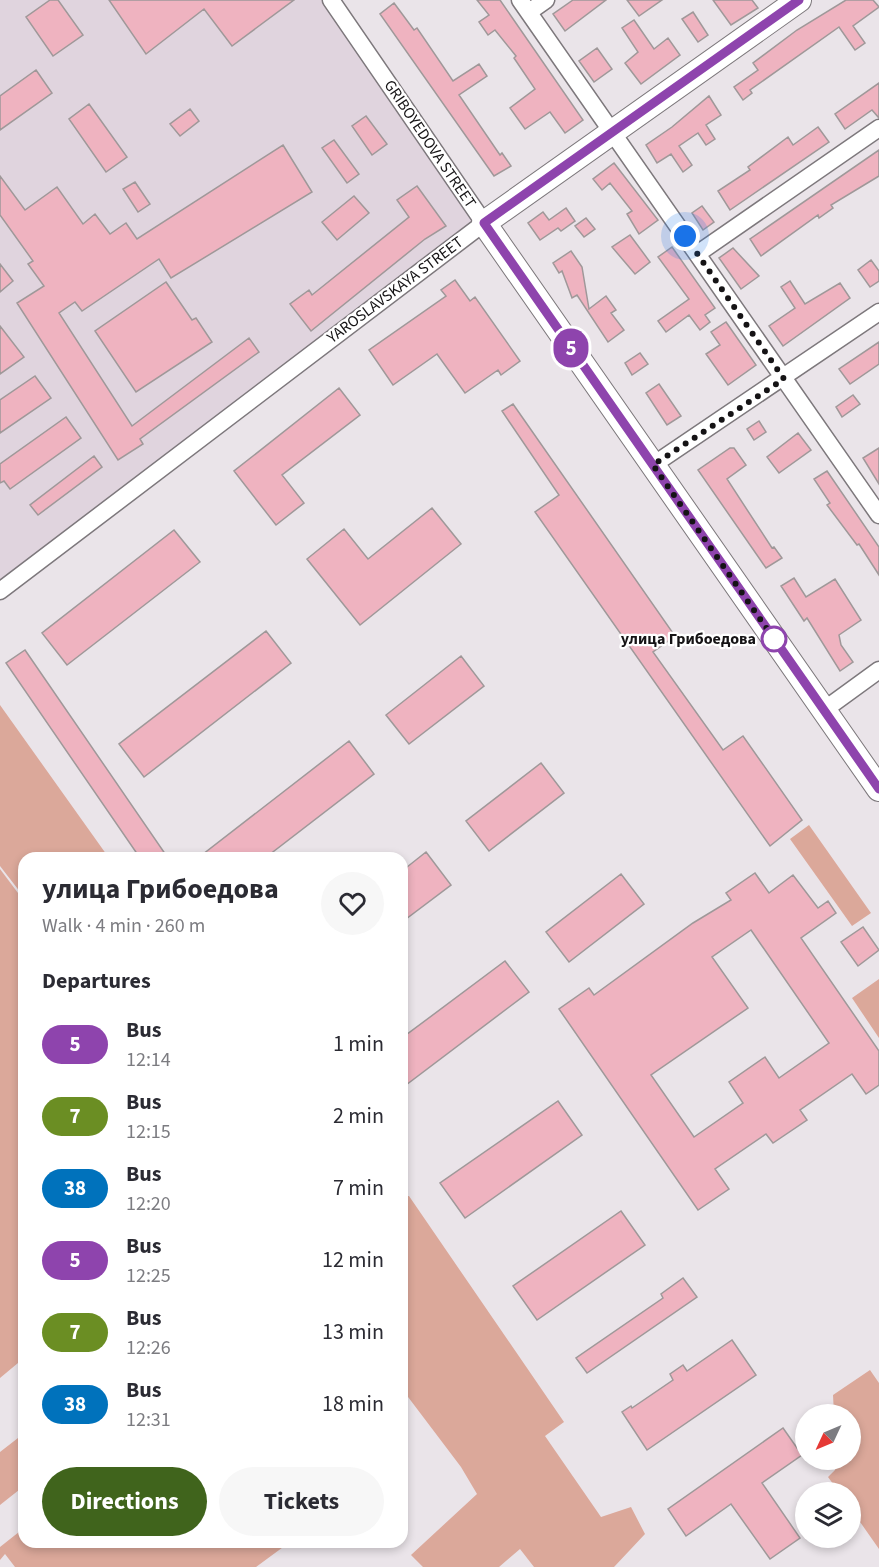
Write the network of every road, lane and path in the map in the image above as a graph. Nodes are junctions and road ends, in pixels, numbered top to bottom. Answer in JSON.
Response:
{"nodes":[{"id":1,"x":331,"y":0,"type":"edge"},
{"id":2,"x":546,"y":0,"type":"edge"},
{"id":3,"x":799,"y":0,"type":"edge"},
{"id":4,"x":525,"y":6,"type":"edge"},
{"id":5,"x":879,"y":128,"type":"edge"},
{"id":6,"x":612,"y":132,"type":"junction"},
{"id":7,"x":484,"y":223,"type":"junction"},
{"id":8,"x":697,"y":254,"type":"junction"},
{"id":9,"x":879,"y":312,"type":"edge"},
{"id":10,"x":784,"y":379,"type":"junction"},
{"id":11,"x":653,"y":465,"type":"junction"},
{"id":12,"x":873,"y":494,"type":"edge"},
{"id":13,"x":879,"y":515,"type":"edge"},
{"id":14,"x":0,"y":591,"type":"edge"},
{"id":15,"x":879,"y":670,"type":"edge"},
{"id":16,"x":824,"y":710,"type":"junction"},
{"id":17,"x":879,"y":789,"type":"edge"}],
"edges":[{"from":1,"to":7,"type":"street","name":"GRIBOYEDOVA STREET"},
{"from":2,"to":4,"type":"street"},
{"from":3,"to":6,"type":"street","name":"YAROSLAVSKAYA STREET"},
{"from":4,"to":6,"type":"street"},
{"from":5,"to":8,"type":"street"},
{"from":6,"to":7,"type":"street","name":"YAROSLAVSKAYA STREET"},
{"from":6,"to":8,"type":"street"},
{"from":7,"to":11,"type":"street","name":"GRIBOYEDOVA STREET"},
{"from":7,"to":14,"type":"street","name":"YAROSLAVSKAYA STREET"},
{"from":8,"to":10,"type":"street"},
{"from":9,"to":10,"type":"street"},
{"from":10,"to":11,"type":"street"},
{"from":10,"to":12,"type":"street"},
{"from":11,"to":16,"type":"street","name":"GRIBOYEDOVA STREET"},
{"from":12,"to":13,"type":"street"},
{"from":15,"to":16,"type":"street"},
{"from":16,"to":17,"type":"street","name":"GRIBOYEDOVA STREET"}]}
